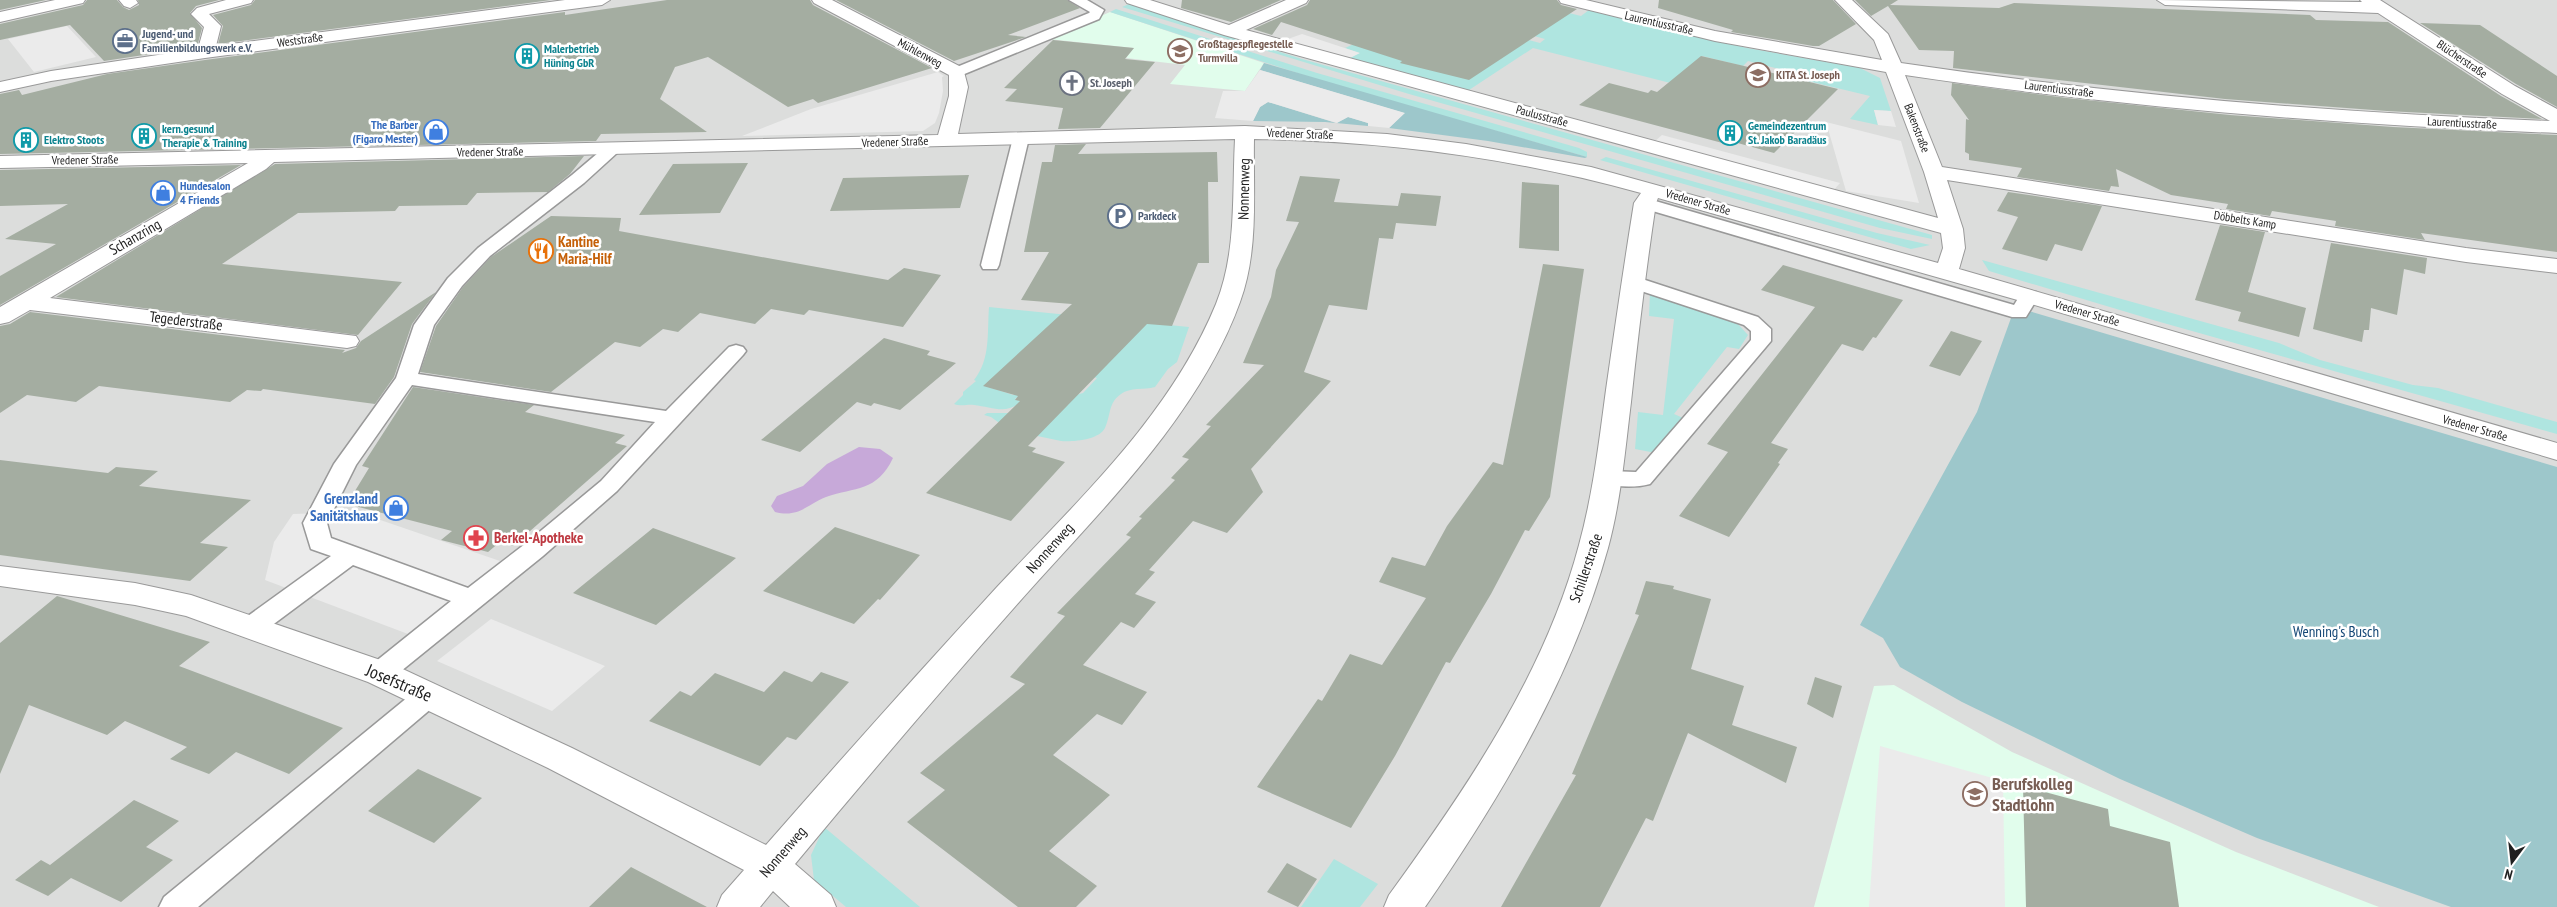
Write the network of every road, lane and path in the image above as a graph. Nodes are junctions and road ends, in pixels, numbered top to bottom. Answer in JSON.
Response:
{"nodes":[{"id":1,"x":77,"y":0,"type":"edge"},
{"id":2,"x":245,"y":0,"type":"edge"},
{"id":3,"x":602,"y":0,"type":"edge"},
{"id":4,"x":820,"y":0,"type":"edge"},
{"id":5,"x":1076,"y":0,"type":"edge"},
{"id":6,"x":1133,"y":0,"type":"edge"},
{"id":7,"x":1300,"y":0,"type":"edge"},
{"id":8,"x":1568,"y":0,"type":"edge"},
{"id":9,"x":1842,"y":0,"type":"edge"},
{"id":10,"x":2165,"y":0,"type":"edge"},
{"id":11,"x":2376,"y":4,"type":"edge"},
{"id":12,"x":0,"y":17,"type":"edge"},
{"id":13,"x":1230,"y":31,"type":"junction"},
{"id":14,"x":205,"y":53,"type":"junction"},
{"id":15,"x":1894,"y":68,"type":"junction"},
{"id":16,"x":957,"y":72,"type":"junction"},
{"id":17,"x":0,"y":87,"type":"edge"},
{"id":18,"x":2557,"y":117,"type":"edge"},
{"id":19,"x":2557,"y":127,"type":"edge"},
{"id":20,"x":1245,"y":132,"type":"junction"},
{"id":21,"x":1021,"y":138,"type":"junction"},
{"id":22,"x":946,"y":141,"type":"junction"},
{"id":23,"x":611,"y":150,"type":"junction"},
{"id":24,"x":269,"y":156,"type":"junction"},
{"id":25,"x":0,"y":162,"type":"edge"},
{"id":26,"x":1934,"y":172,"type":"junction"},
{"id":27,"x":1650,"y":196,"type":"junction"},
{"id":28,"x":1952,"y":229,"type":"junction"},
{"id":29,"x":990,"y":265,"type":"dead end"},
{"id":30,"x":2557,"y":266,"type":"edge"},
{"id":31,"x":1946,"y":272,"type":"junction"},
{"id":32,"x":1633,"y":282,"type":"junction"},
{"id":33,"x":2029,"y":296,"type":"junction"},
{"id":34,"x":26,"y":302,"type":"junction"},
{"id":35,"x":0,"y":317,"type":"edge"},
{"id":36,"x":346,"y":342,"type":"dead end"},
{"id":37,"x":736,"y":351,"type":"dead end"},
{"id":38,"x":406,"y":378,"type":"junction"},
{"id":39,"x":671,"y":418,"type":"junction"},
{"id":40,"x":2557,"y":452,"type":"edge"},
{"id":41,"x":1609,"y":478,"type":"junction"},
{"id":42,"x":351,"y":554,"type":"junction"},
{"id":43,"x":0,"y":576,"type":"edge"},
{"id":44,"x":471,"y":599,"type":"junction"},
{"id":45,"x":250,"y":628,"type":"junction"},
{"id":46,"x":380,"y":673,"type":"junction"},
{"id":47,"x":429,"y":695,"type":"junction"},
{"id":48,"x":771,"y":866,"type":"junction"},
{"id":49,"x":175,"y":907,"type":"edge"},
{"id":50,"x":736,"y":907,"type":"edge"},
{"id":51,"x":817,"y":907,"type":"edge"},
{"id":52,"x":1403,"y":907,"type":"edge"}],
"edges":[{"from":1,"to":12,"type":"street"},
{"from":2,"to":14,"type":"street"},
{"from":3,"to":14,"type":"street","name":"Weststraße"},
{"from":4,"to":16,"type":"street","name":"Mühlenweg"},
{"from":5,"to":16,"type":"lane"},
{"from":6,"to":13,"type":"street","name":"Paulusstraße"},
{"from":7,"to":13,"type":"street"},
{"from":8,"to":15,"type":"street","name":"Laurentiusstraße"},
{"from":9,"to":15,"type":"street","name":"Bakenstraße"},
{"from":10,"to":11,"type":"street"},
{"from":11,"to":18,"type":"street","name":"Blücherstraße"},
{"from":13,"to":28,"type":"street","name":"Paulusstraße"},
{"from":14,"to":17,"type":"street","name":"Weststraße"},
{"from":15,"to":19,"type":"street","name":"Laurentiusstraße"},
{"from":15,"to":26,"type":"street","name":"Bakenstraße"},
{"from":16,"to":22,"type":"street","name":"Mühlenweg"},
{"from":20,"to":21,"type":"street","name":"Vredener Straße"},
{"from":20,"to":27,"type":"street","name":"Vredener Straße"},
{"from":20,"to":48,"type":"street","name":"Nonnenweg"},
{"from":21,"to":22,"type":"street","name":"Vredener Straße"},
{"from":21,"to":29,"type":"lane"},
{"from":22,"to":23,"type":"street","name":"Vredener Straße"},
{"from":23,"to":24,"type":"street","name":"Vredener Straße"},
{"from":23,"to":38,"type":"lane"},
{"from":24,"to":25,"type":"street","name":"Vredener Straße"},
{"from":24,"to":34,"type":"street","name":"Schanzring"},
{"from":26,"to":28,"type":"street","name":"Bakenstraße"},
{"from":26,"to":30,"type":"street","name":"Döbbelts Kamp"},
{"from":27,"to":31,"type":"street","name":"Vredener Straße"},
{"from":27,"to":32,"type":"street","name":"Schillerstraße"},
{"from":27,"to":33,"type":"lane"},
{"from":28,"to":31,"type":"street","name":"Bakenstraße"},
{"from":31,"to":33,"type":"street","name":"Vredener Straße"},
{"from":32,"to":41,"type":"street","name":"Schillerstraße"},
{"from":32,"to":41,"type":"lane"},
{"from":33,"to":40,"type":"street","name":"Vredener Straße"},
{"from":34,"to":35,"type":"street","name":"Schanzring"},
{"from":34,"to":36,"type":"street","name":"Tegederstraße"},
{"from":37,"to":39,"type":"lane"},
{"from":38,"to":39,"type":"lane"},
{"from":38,"to":42,"type":"lane"},
{"from":39,"to":44,"type":"lane"},
{"from":41,"to":52,"type":"street","name":"Schillerstraße"},
{"from":42,"to":44,"type":"lane"},
{"from":42,"to":45,"type":"lane"},
{"from":43,"to":45,"type":"street","name":"Josefstraße"},
{"from":44,"to":46,"type":"lane"},
{"from":45,"to":46,"type":"street","name":"Josefstraße"},
{"from":46,"to":47,"type":"street","name":"Josefstraße"},
{"from":47,"to":48,"type":"street","name":"Josefstraße"},
{"from":47,"to":49,"type":"lane"},
{"from":48,"to":50,"type":"street","name":"Nonnenweg"},
{"from":48,"to":51,"type":"street","name":"Josefstraße"}]}
